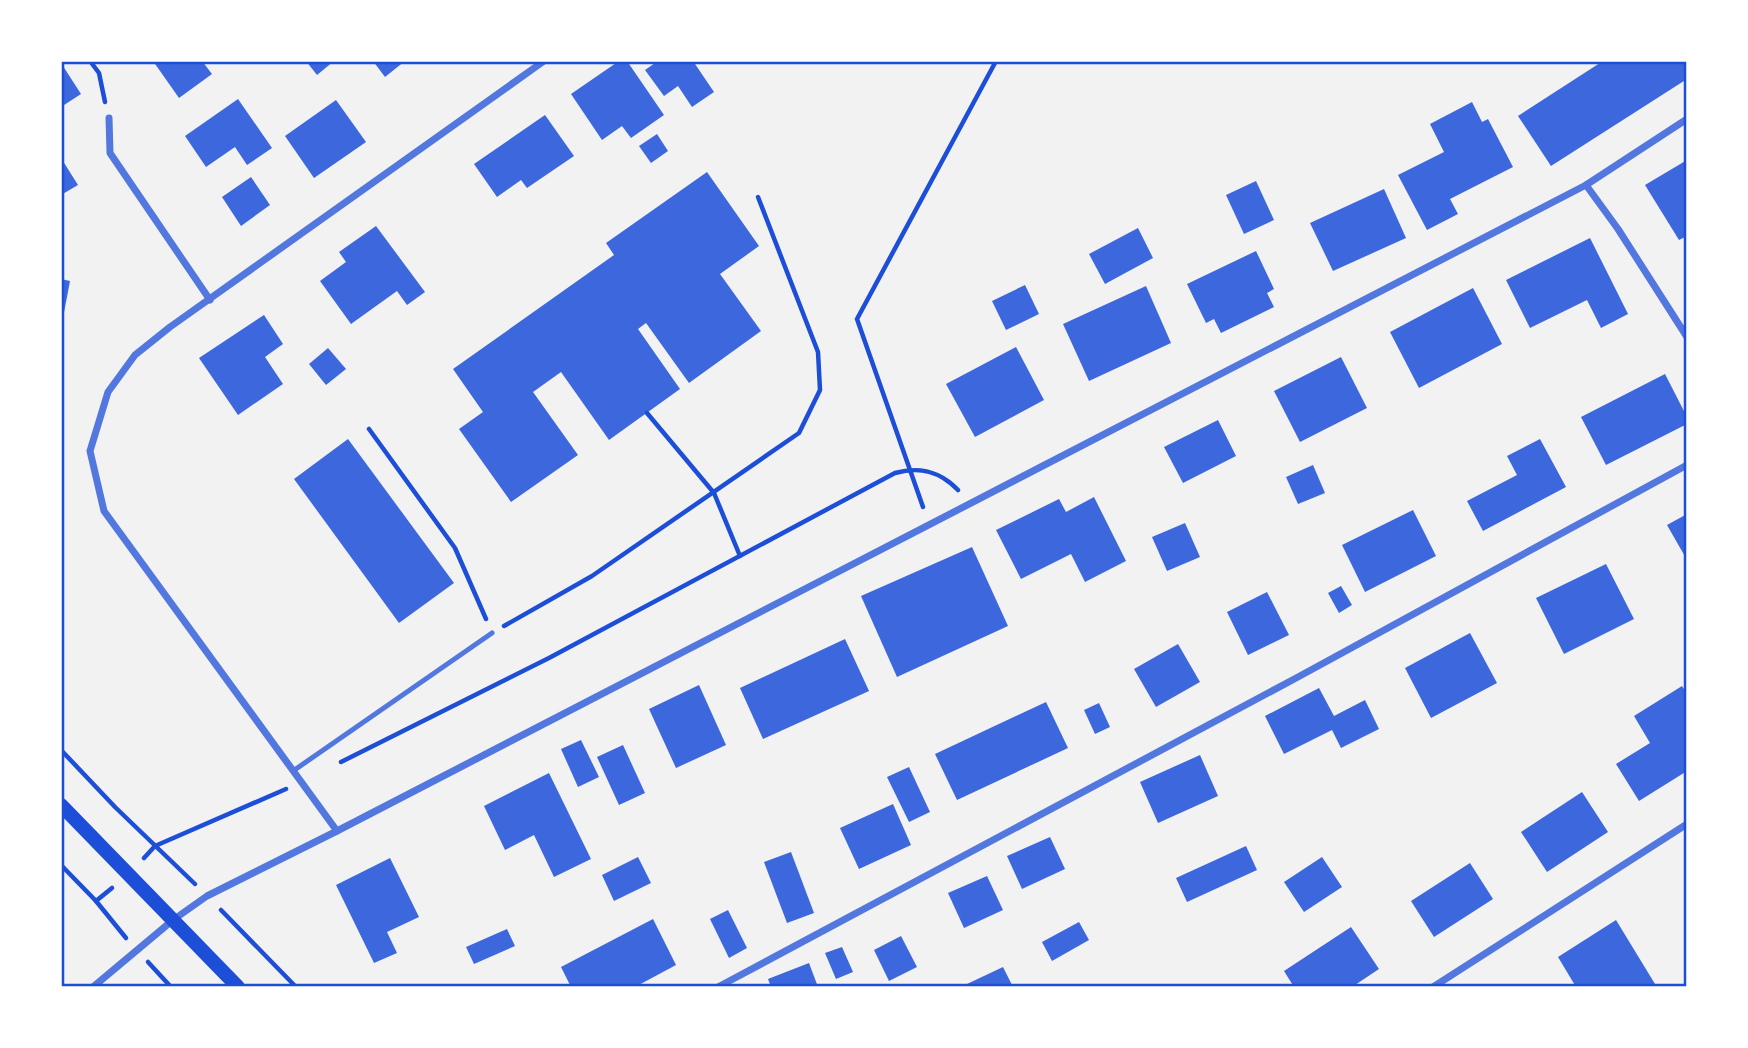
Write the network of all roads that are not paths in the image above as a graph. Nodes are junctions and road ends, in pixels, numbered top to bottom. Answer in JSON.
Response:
{"nodes":[{"id":1,"x":544,"y":61,"type":"edge"},
{"id":2,"x":109,"y":118,"type":"road end"},
{"id":3,"x":1687,"y":119,"type":"edge"},
{"id":4,"x":1586,"y":185,"type":"junction"},
{"id":5,"x":211,"y":300,"type":"junction"},
{"id":6,"x":1687,"y":337,"type":"edge"},
{"id":7,"x":1687,"y":465,"type":"edge"},
{"id":8,"x":492,"y":633,"type":"road end"},
{"id":9,"x":293,"y":771,"type":"junction"},
{"id":10,"x":61,"y":805,"type":"edge"},
{"id":11,"x":1687,"y":824,"type":"edge"},
{"id":12,"x":337,"y":831,"type":"junction"},
{"id":13,"x":173,"y":920,"type":"junction"},
{"id":14,"x":93,"y":987,"type":"edge"},
{"id":15,"x":238,"y":987,"type":"edge"},
{"id":16,"x":718,"y":987,"type":"edge"},
{"id":17,"x":1433,"y":987,"type":"edge"}],
"edges":[{"from":1,"to":5,"type":"street"},
{"from":2,"to":5,"type":"street"},
{"from":3,"to":4,"type":"street"},
{"from":4,"to":6,"type":"street"},
{"from":4,"to":12,"type":"street"},
{"from":5,"to":9,"type":"street"},
{"from":7,"to":16,"type":"street"},
{"from":8,"to":9,"type":"lane"},
{"from":9,"to":12,"type":"street"},
{"from":10,"to":13,"type":"main road"},
{"from":11,"to":17,"type":"street"},
{"from":12,"to":13,"type":"street"},
{"from":13,"to":14,"type":"street"},
{"from":13,"to":15,"type":"main road"}]}
